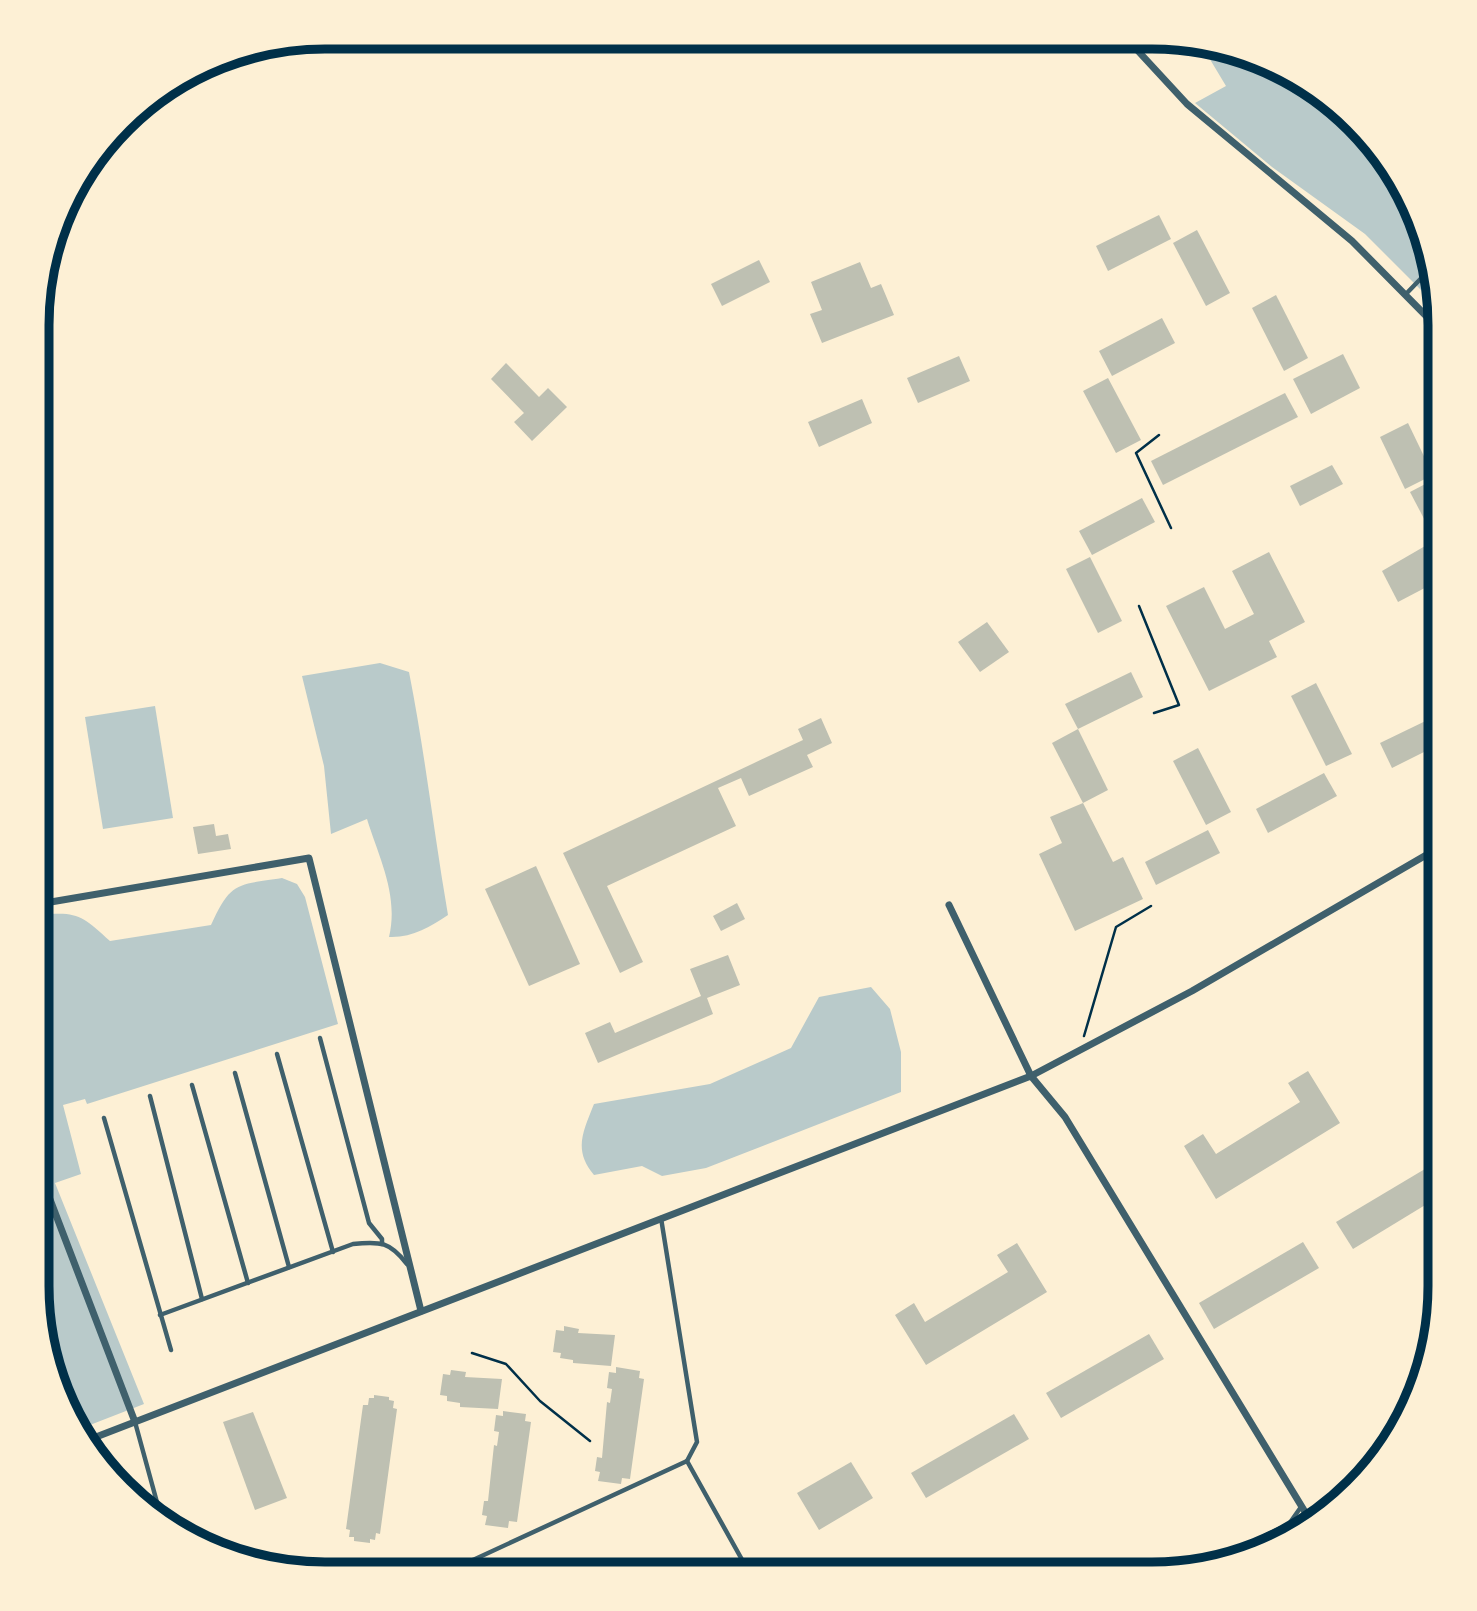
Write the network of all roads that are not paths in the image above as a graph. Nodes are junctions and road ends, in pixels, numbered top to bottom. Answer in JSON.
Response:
{"nodes":[{"id":1,"x":1137,"y":49,"type":"edge"},
{"id":2,"x":1424,"y":276,"type":"edge"},
{"id":3,"x":1405,"y":295,"type":"junction"},
{"id":4,"x":1428,"y":318,"type":"edge"},
{"id":5,"x":1428,"y":854,"type":"edge"},
{"id":6,"x":49,"y":902,"type":"edge"},
{"id":7,"x":949,"y":905,"type":"dead end"},
{"id":8,"x":320,"y":1038,"type":"dead end"},
{"id":9,"x":277,"y":1054,"type":"dead end"},
{"id":10,"x":235,"y":1073,"type":"dead end"},
{"id":11,"x":1031,"y":1076,"type":"junction"},
{"id":12,"x":192,"y":1085,"type":"dead end"},
{"id":13,"x":150,"y":1096,"type":"dead end"},
{"id":14,"x":104,"y":1118,"type":"dead end"},
{"id":15,"x":49,"y":1197,"type":"edge"},
{"id":16,"x":661,"y":1217,"type":"junction"},
{"id":17,"x":382,"y":1244,"type":"junction"},
{"id":18,"x":333,"y":1252,"type":"junction"},
{"id":19,"x":289,"y":1267,"type":"junction"},
{"id":20,"x":411,"y":1269,"type":"junction"},
{"id":21,"x":248,"y":1283,"type":"junction"},
{"id":22,"x":202,"y":1299,"type":"junction"},
{"id":23,"x":421,"y":1311,"type":"junction"},
{"id":24,"x":160,"y":1315,"type":"junction"},
{"id":25,"x":171,"y":1350,"type":"dead end"},
{"id":26,"x":135,"y":1422,"type":"junction"},
{"id":27,"x":94,"y":1438,"type":"edge"},
{"id":28,"x":687,"y":1461,"type":"junction"},
{"id":29,"x":158,"y":1506,"type":"edge"},
{"id":30,"x":1301,"y":1507,"type":"junction"},
{"id":31,"x":1306,"y":1515,"type":"edge"},
{"id":32,"x":1246,"y":1545,"type":"edge"},
{"id":33,"x":467,"y":1562,"type":"edge"},
{"id":34,"x":743,"y":1562,"type":"edge"}],
"edges":[{"from":1,"to":3,"type":"street"},
{"from":2,"to":3,"type":"lane"},
{"from":3,"to":4,"type":"street"},
{"from":5,"to":11,"type":"street"},
{"from":6,"to":20,"type":"street"},
{"from":7,"to":11,"type":"street"},
{"from":8,"to":17,"type":"lane"},
{"from":9,"to":18,"type":"lane"},
{"from":10,"to":19,"type":"lane"},
{"from":11,"to":16,"type":"street"},
{"from":11,"to":30,"type":"street"},
{"from":12,"to":21,"type":"lane"},
{"from":13,"to":22,"type":"lane"},
{"from":14,"to":24,"type":"lane"},
{"from":15,"to":26,"type":"street"},
{"from":16,"to":23,"type":"street"},
{"from":16,"to":28,"type":"lane"},
{"from":17,"to":18,"type":"lane"},
{"from":17,"to":20,"type":"lane"},
{"from":18,"to":19,"type":"lane"},
{"from":19,"to":21,"type":"lane"},
{"from":20,"to":23,"type":"street"},
{"from":21,"to":22,"type":"lane"},
{"from":22,"to":24,"type":"lane"},
{"from":23,"to":26,"type":"street"},
{"from":24,"to":25,"type":"lane"},
{"from":26,"to":27,"type":"street"},
{"from":26,"to":29,"type":"lane"},
{"from":28,"to":33,"type":"lane"},
{"from":28,"to":34,"type":"lane"},
{"from":30,"to":31,"type":"street"},
{"from":30,"to":32,"type":"lane"}]}
